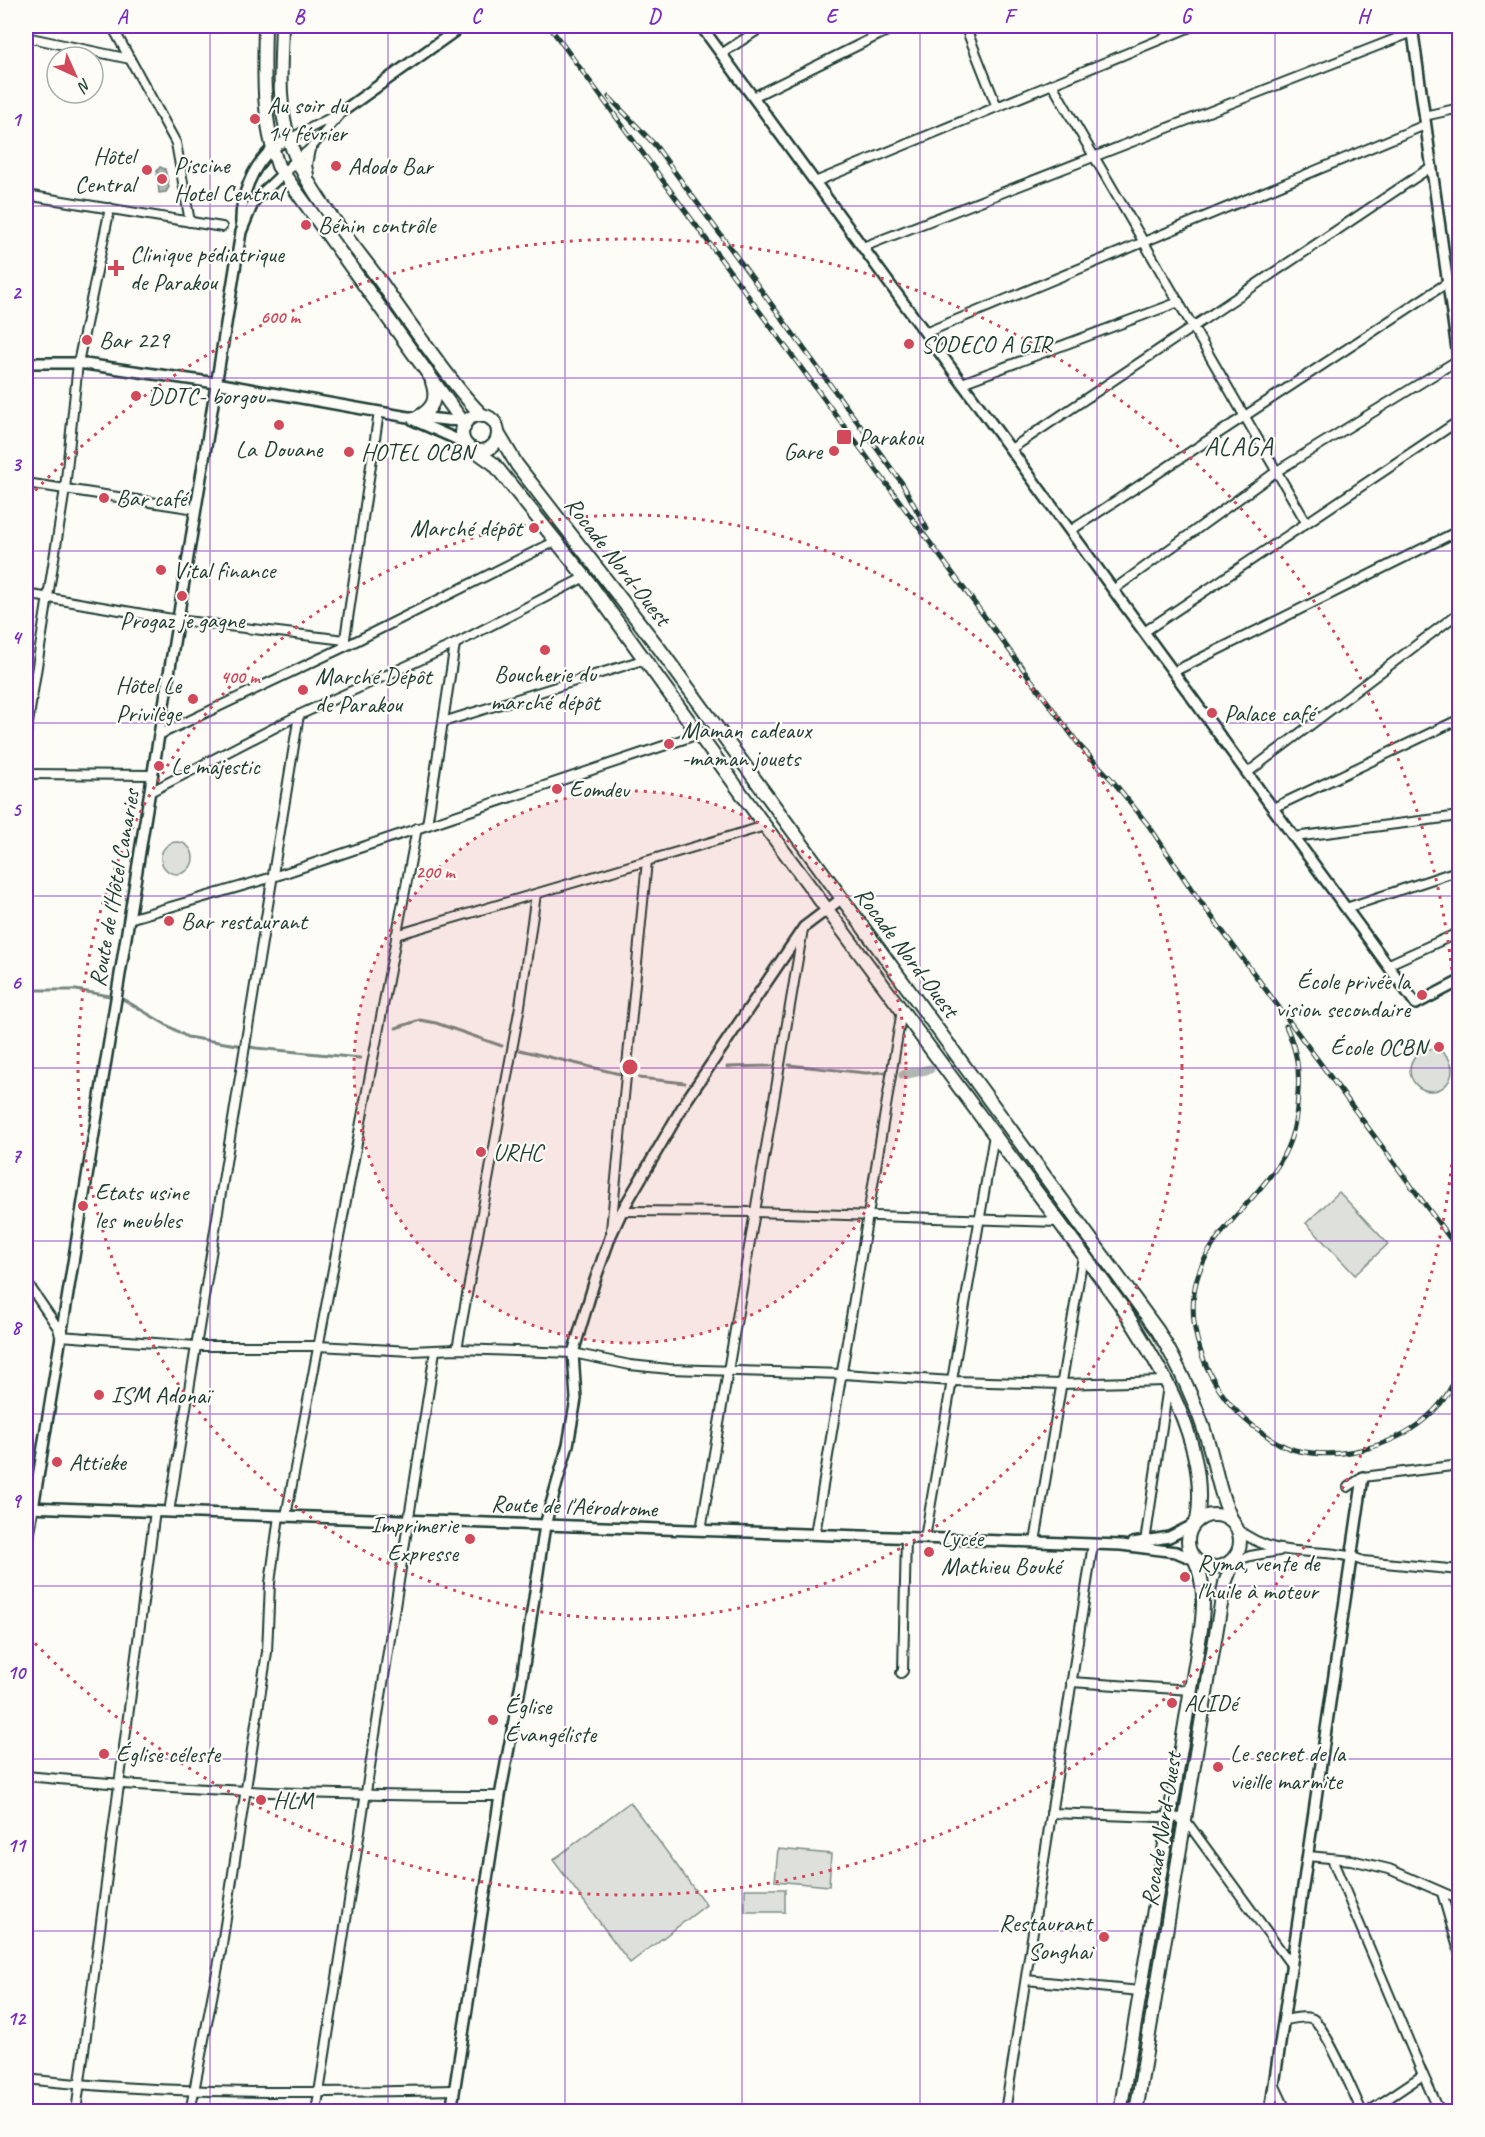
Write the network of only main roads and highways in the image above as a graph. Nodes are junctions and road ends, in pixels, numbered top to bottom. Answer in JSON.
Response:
{"nodes":[{"id":1,"x":265,"y":26,"type":"edge"},
{"id":2,"x":282,"y":26,"type":"edge"},
{"id":3,"x":431,"y":378,"type":"junction"},
{"id":4,"x":483,"y":416,"type":"junction"},
{"id":5,"x":413,"y":417,"type":"road end"},
{"id":6,"x":465,"y":423,"type":"junction"},
{"id":7,"x":498,"y":433,"type":"junction"},
{"id":8,"x":469,"y":446,"type":"junction"},
{"id":9,"x":1195,"y":1523,"type":"junction"},
{"id":10,"x":1235,"y":1526,"type":"junction"},
{"id":11,"x":1195,"y":1560,"type":"junction"},
{"id":12,"x":1233,"y":1560,"type":"junction"},
{"id":13,"x":1120,"y":2112,"type":"edge"},
{"id":14,"x":1136,"y":2112,"type":"edge"}],
"edges":[{"from":1,"to":3,"type":"main road"},
{"from":2,"to":4,"type":"main road"},
{"from":3,"to":5,"type":"main road"},
{"from":3,"to":6,"type":"main road"},
{"from":4,"to":6,"type":"main road"},
{"from":4,"to":7,"type":"main road"},
{"from":6,"to":8,"type":"main road"},
{"from":7,"to":8,"type":"main road"},
{"from":7,"to":10,"type":"main road","name":"Rocade Nord-Ouest"},
{"from":8,"to":9,"type":"main road","name":"Rocade Nord-Ouest"},
{"from":9,"to":10,"type":"main road"},
{"from":9,"to":11,"type":"main road"},
{"from":10,"to":12,"type":"main road"},
{"from":11,"to":12,"type":"main road"},
{"from":11,"to":13,"type":"main road","name":"Rocade Nord-Ouest"},
{"from":12,"to":14,"type":"main road","name":"Rocade Nord-Ouest"}]}
